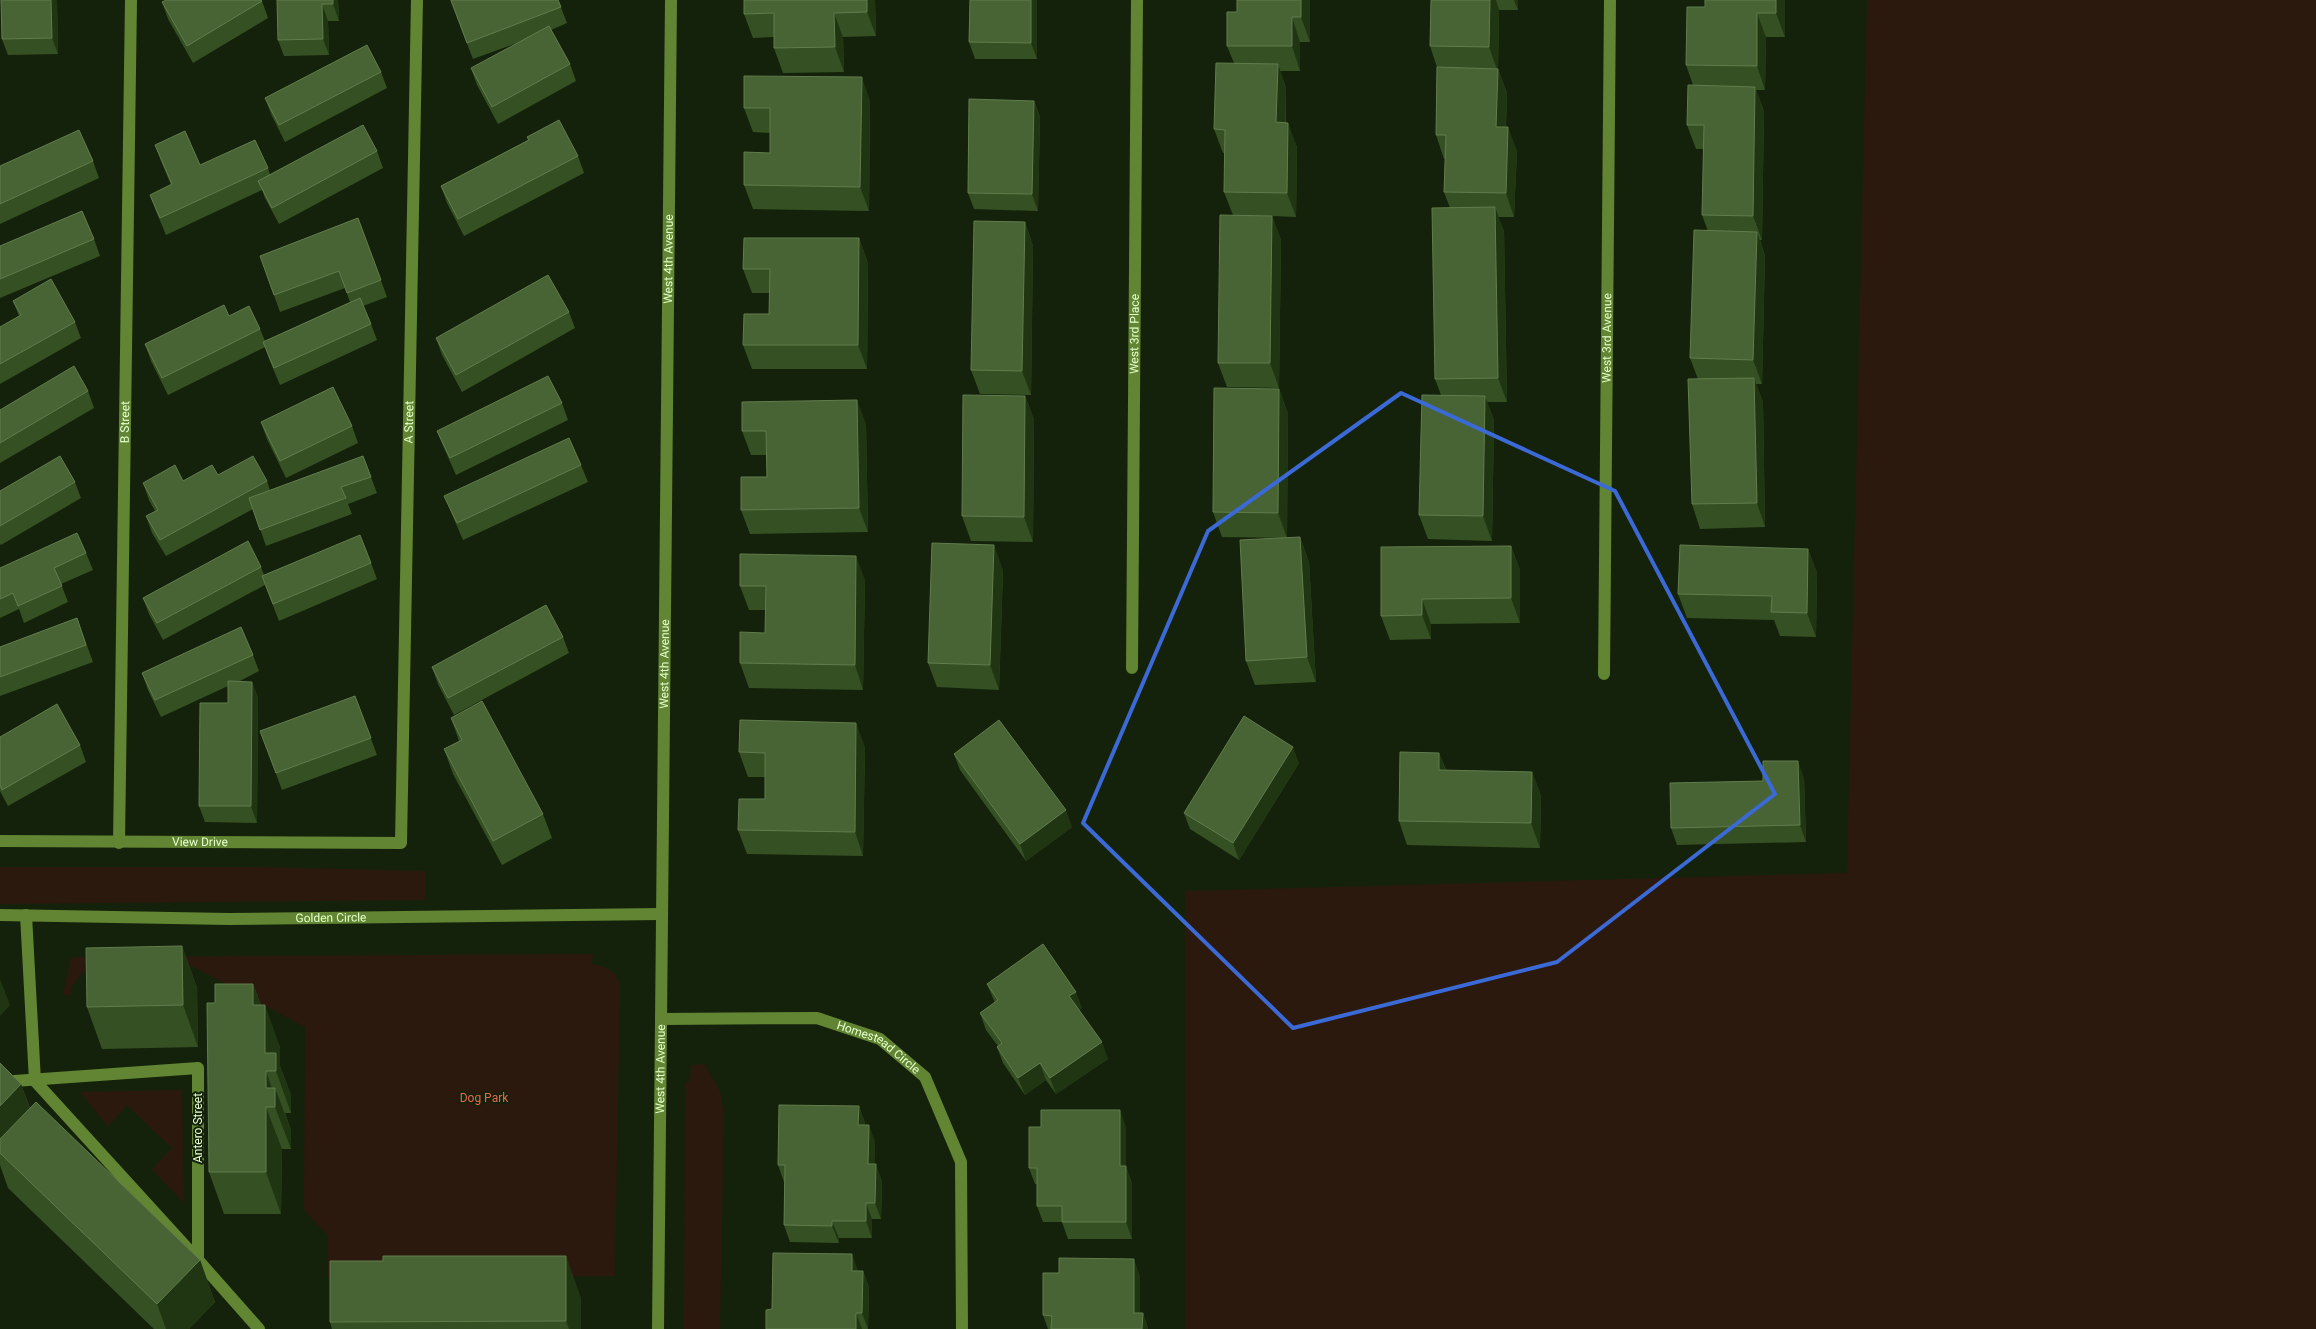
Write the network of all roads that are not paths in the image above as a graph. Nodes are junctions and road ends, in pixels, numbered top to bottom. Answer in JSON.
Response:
{"nodes":[{"id":1,"x":132,"y":0,"type":"edge"},
{"id":2,"x":416,"y":0,"type":"edge"},
{"id":3,"x":671,"y":0,"type":"edge"},
{"id":4,"x":1137,"y":0,"type":"edge"},
{"id":5,"x":1610,"y":0,"type":"edge"},
{"id":6,"x":1132,"y":668,"type":"dead end"},
{"id":7,"x":1604,"y":674,"type":"dead end"},
{"id":8,"x":0,"y":841,"type":"edge"},
{"id":9,"x":119,"y":843,"type":"junction"},
{"id":10,"x":401,"y":843,"type":"joint"},
{"id":11,"x":662,"y":914,"type":"junction"},
{"id":12,"x":0,"y":915,"type":"edge"},
{"id":13,"x":26,"y":915,"type":"junction"},
{"id":14,"x":661,"y":1019,"type":"junction"},
{"id":15,"x":34,"y":1081,"type":"junction"},
{"id":16,"x":0,"y":1082,"type":"edge"},
{"id":17,"x":198,"y":1260,"type":"junction"},
{"id":18,"x":259,"y":1329,"type":"edge"},
{"id":19,"x":658,"y":1329,"type":"edge"},
{"id":20,"x":962,"y":1329,"type":"edge"}],
"edges":[{"from":1,"to":9,"type":"street","name":"B Street"},
{"from":2,"to":10,"type":"street","name":"A Street"},
{"from":3,"to":11,"type":"street","name":"West 4th Avenue"},
{"from":4,"to":6,"type":"street","name":"West 3rd Place"},
{"from":5,"to":7,"type":"street","name":"West 3rd Avenue"},
{"from":8,"to":9,"type":"street","name":"View Drive"},
{"from":9,"to":10,"type":"street","name":"View Drive"},
{"from":11,"to":13,"type":"street","name":"Golden Circle"},
{"from":11,"to":14,"type":"street","name":"West 4th Avenue"},
{"from":12,"to":13,"type":"street","name":"Golden Circle"},
{"from":13,"to":15,"type":"street"},
{"from":14,"to":19,"type":"street","name":"West 4th Avenue"},
{"from":14,"to":20,"type":"street","name":"Homestead Circle"},
{"from":15,"to":16,"type":"street"},
{"from":15,"to":17,"type":"street"},
{"from":15,"to":17,"type":"street","name":"Antero Street"},
{"from":17,"to":18,"type":"street"}]}
